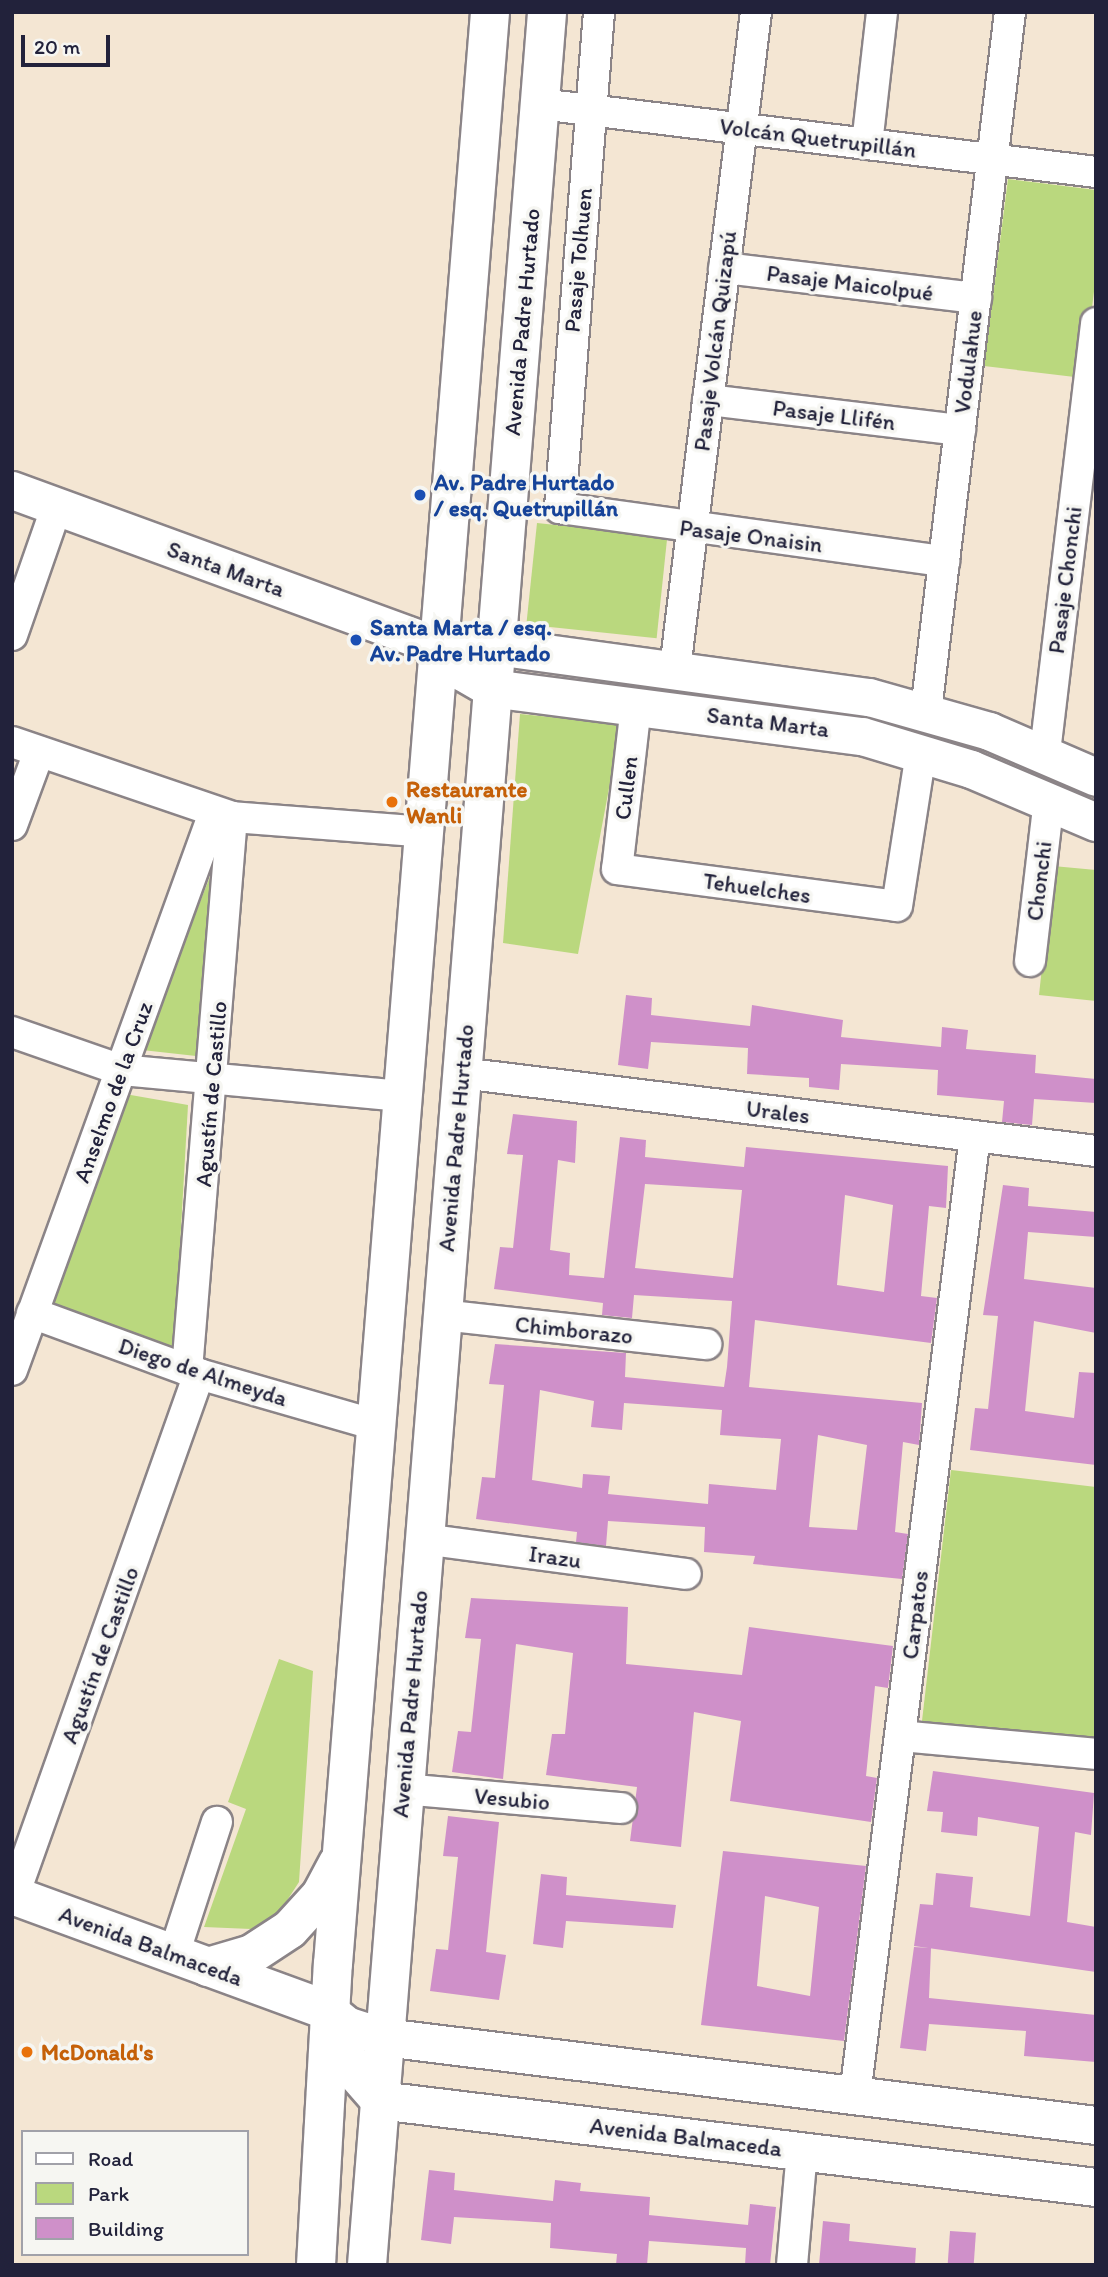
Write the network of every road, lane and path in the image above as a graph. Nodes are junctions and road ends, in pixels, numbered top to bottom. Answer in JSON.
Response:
{"nodes":[{"id":1,"x":490,"y":12,"type":"edge"},
{"id":2,"x":547,"y":12,"type":"edge"},
{"id":3,"x":599,"y":12,"type":"edge"},
{"id":4,"x":756,"y":12,"type":"edge"},
{"id":5,"x":882,"y":12,"type":"edge"},
{"id":6,"x":1010,"y":12,"type":"edge"},
{"id":7,"x":540,"y":104,"type":"junction"},
{"id":8,"x":591,"y":110,"type":"junction"},
{"id":9,"x":741,"y":129,"type":"junction"},
{"id":10,"x":867,"y":144,"type":"junction"},
{"id":11,"x":992,"y":160,"type":"junction"},
{"id":12,"x":1096,"y":172,"type":"edge"},
{"id":13,"x":724,"y":268,"type":"junction"},
{"id":14,"x":976,"y":298,"type":"junction"},
{"id":15,"x":1096,"y":323,"type":"edge"},
{"id":16,"x":708,"y":400,"type":"junction"},
{"id":17,"x":960,"y":430,"type":"junction"},
{"id":18,"x":12,"y":490,"type":"edge"},
{"id":19,"x":57,"y":506,"type":"junction"},
{"id":20,"x":560,"y":508,"type":"joint"},
{"id":21,"x":692,"y":528,"type":"junction"},
{"id":22,"x":944,"y":561,"type":"junction"},
{"id":23,"x":12,"y":635,"type":"edge"},
{"id":24,"x":495,"y":646,"type":"junction"},
{"id":25,"x":440,"y":647,"type":"junction"},
{"id":26,"x":675,"y":669,"type":"junction"},
{"id":27,"x":491,"y":688,"type":"junction"},
{"id":28,"x":636,"y":706,"type":"junction"},
{"id":29,"x":926,"y":711,"type":"junction"},
{"id":30,"x":26,"y":747,"type":"edge"},
{"id":31,"x":1045,"y":752,"type":"junction"},
{"id":32,"x":921,"y":753,"type":"junction"},
{"id":33,"x":1096,"y":777,"type":"edge"},
{"id":34,"x":1049,"y":800,"type":"junction"},
{"id":35,"x":223,"y":815,"type":"junction"},
{"id":36,"x":1096,"y":822,"type":"edge"},
{"id":37,"x":12,"y":825,"type":"edge"},
{"id":38,"x":426,"y":832,"type":"junction"},
{"id":39,"x":617,"y":869,"type":"joint"},
{"id":40,"x":1030,"y":961,"type":"dead end"},
{"id":41,"x":12,"y":1032,"type":"edge"},
{"id":42,"x":121,"y":1070,"type":"junction"},
{"id":43,"x":461,"y":1073,"type":"junction"},
{"id":44,"x":213,"y":1080,"type":"junction"},
{"id":45,"x":403,"y":1096,"type":"junction"},
{"id":46,"x":975,"y":1136,"type":"junction"},
{"id":47,"x":1096,"y":1151,"type":"edge"},
{"id":48,"x":32,"y":1313,"type":"junction"},
{"id":49,"x":442,"y":1315,"type":"junction"},
{"id":50,"x":706,"y":1344,"type":"dead end"},
{"id":51,"x":12,"y":1370,"type":"edge"},
{"id":52,"x":193,"y":1372,"type":"junction"},
{"id":53,"x":376,"y":1425,"type":"junction"},
{"id":54,"x":424,"y":1539,"type":"junction"},
{"id":55,"x":687,"y":1574,"type":"dead end"},
{"id":56,"x":900,"y":1736,"type":"junction"},
{"id":57,"x":1096,"y":1754,"type":"edge"},
{"id":58,"x":403,"y":1789,"type":"junction"},
{"id":59,"x":621,"y":1808,"type":"dead end"},
{"id":60,"x":217,"y":1822,"type":"dead end"},
{"id":61,"x":342,"y":1855,"type":"junction"},
{"id":62,"x":13,"y":1895,"type":"edge"},
{"id":63,"x":191,"y":1960,"type":"junction"},
{"id":64,"x":329,"y":2011,"type":"junction"},
{"id":65,"x":384,"y":2037,"type":"junction"},
{"id":66,"x":855,"y":2095,"type":"junction"},
{"id":67,"x":380,"y":2099,"type":"junction"},
{"id":68,"x":1096,"y":2125,"type":"edge"},
{"id":69,"x":802,"y":2151,"type":"junction"},
{"id":70,"x":1096,"y":2187,"type":"edge"},
{"id":71,"x":316,"y":2265,"type":"edge"},
{"id":72,"x":367,"y":2265,"type":"edge"},
{"id":73,"x":792,"y":2265,"type":"edge"}],
"edges":[{"from":1,"to":25,"type":"main road"},
{"from":2,"to":7,"type":"main road","name":"Avenida Padre Hurtado"},
{"from":3,"to":8,"type":"street","name":"Pasaje Tolhuen"},
{"from":4,"to":9,"type":"street","name":"Pasaje Volcán Quizapú"},
{"from":5,"to":10,"type":"street"},
{"from":6,"to":11,"type":"street","name":"Vodulahue"},
{"from":7,"to":8,"type":"street","name":"Volcán Quetrupillán"},
{"from":7,"to":24,"type":"main road","name":"Avenida Padre Hurtado"},
{"from":8,"to":9,"type":"street","name":"Volcán Quetrupillán"},
{"from":8,"to":20,"type":"street","name":"Pasaje Tolhuen"},
{"from":9,"to":10,"type":"street","name":"Volcán Quetrupillán"},
{"from":9,"to":13,"type":"street","name":"Pasaje Volcán Quizapú"},
{"from":10,"to":11,"type":"street","name":"Volcán Quetrupillán"},
{"from":11,"to":12,"type":"street","name":"Volcán Quetrupillán"},
{"from":11,"to":14,"type":"street","name":"Vodulahue"},
{"from":13,"to":14,"type":"street","name":"Pasaje Maicolpué"},
{"from":13,"to":16,"type":"street","name":"Pasaje Volcán Quizapú"},
{"from":14,"to":17,"type":"street","name":"Vodulahue"},
{"from":15,"to":31,"type":"street","name":"Pasaje Chonchi"},
{"from":16,"to":17,"type":"street","name":"Pasaje Llifén"},
{"from":16,"to":21,"type":"street","name":"Pasaje Volcán Quizapú"},
{"from":17,"to":22,"type":"street","name":"Vodulahue"},
{"from":18,"to":19,"type":"street","name":"Santa Marta"},
{"from":19,"to":23,"type":"street"},
{"from":19,"to":25,"type":"street","name":"Santa Marta"},
{"from":20,"to":21,"type":"street","name":"Pasaje Onaisin"},
{"from":21,"to":22,"type":"street","name":"Pasaje Onaisin"},
{"from":21,"to":26,"type":"street","name":"Pasaje Volcán Quizapú"},
{"from":22,"to":29,"type":"street","name":"Vodulahue"},
{"from":24,"to":25,"type":"street","name":"Santa Marta"},
{"from":24,"to":26,"type":"street","name":"Santa Marta"},
{"from":24,"to":27,"type":"main road","name":"Avenida Padre Hurtado"},
{"from":25,"to":27,"type":"street","name":"Santa Marta"},
{"from":25,"to":38,"type":"main road"},
{"from":26,"to":29,"type":"street","name":"Santa Marta"},
{"from":27,"to":28,"type":"street","name":"Santa Marta"},
{"from":27,"to":43,"type":"main road","name":"Avenida Padre Hurtado"},
{"from":28,"to":32,"type":"street","name":"Santa Marta"},
{"from":28,"to":39,"type":"street","name":"Cullen"},
{"from":29,"to":31,"type":"street","name":"Santa Marta"},
{"from":30,"to":35,"type":"street"},
{"from":30,"to":37,"type":"street"},
{"from":31,"to":33,"type":"street","name":"Santa Marta"},
{"from":32,"to":34,"type":"street","name":"Santa Marta"},
{"from":32,"to":39,"type":"street","name":"Tehuelches"},
{"from":34,"to":36,"type":"street","name":"Santa Marta"},
{"from":34,"to":40,"type":"street","name":"Chonchi"},
{"from":35,"to":38,"type":"street"},
{"from":35,"to":42,"type":"street","name":"Anselmo de la Cruz"},
{"from":35,"to":44,"type":"street","name":"Agustín de Castillo"},
{"from":38,"to":45,"type":"main road"},
{"from":41,"to":42,"type":"street"},
{"from":42,"to":44,"type":"street"},
{"from":42,"to":48,"type":"street","name":"Anselmo de la Cruz"},
{"from":43,"to":46,"type":"street","name":"Urales"},
{"from":43,"to":49,"type":"main road","name":"Avenida Padre Hurtado"},
{"from":44,"to":45,"type":"street"},
{"from":44,"to":52,"type":"street","name":"Agustín de Castillo"},
{"from":45,"to":53,"type":"main road"},
{"from":46,"to":47,"type":"street","name":"Urales"},
{"from":46,"to":56,"type":"street","name":"Carpatos"},
{"from":48,"to":51,"type":"street","name":"Anselmo de la Cruz"},
{"from":48,"to":52,"type":"street","name":"Diego de Almeyda"},
{"from":49,"to":50,"type":"street","name":"Chimborazo"},
{"from":49,"to":54,"type":"main road","name":"Avenida Padre Hurtado"},
{"from":52,"to":53,"type":"street","name":"Diego de Almeyda"},
{"from":52,"to":62,"type":"street","name":"Agustín de Castillo"},
{"from":53,"to":61,"type":"main road"},
{"from":54,"to":55,"type":"street","name":"Irazu"},
{"from":54,"to":58,"type":"main road","name":"Avenida Padre Hurtado"},
{"from":56,"to":57,"type":"street"},
{"from":56,"to":66,"type":"street","name":"Carpatos"},
{"from":58,"to":59,"type":"street","name":"Vesubio"},
{"from":58,"to":65,"type":"main road","name":"Avenida Padre Hurtado"},
{"from":60,"to":63,"type":"street"},
{"from":61,"to":63,"type":"main road"},
{"from":61,"to":64,"type":"main road"},
{"from":62,"to":63,"type":"main road","name":"Avenida Balmaceda"},
{"from":63,"to":64,"type":"main road","name":"Avenida Balmaceda"},
{"from":64,"to":65,"type":"street","name":"Avenida Balmaceda"},
{"from":64,"to":67,"type":"street"},
{"from":64,"to":71,"type":"main road"},
{"from":65,"to":66,"type":"street","name":"Avenida Balmaceda"},
{"from":65,"to":67,"type":"main road","name":"Avenida Padre Hurtado"},
{"from":66,"to":68,"type":"street","name":"Avenida Balmaceda"},
{"from":67,"to":69,"type":"street","name":"Avenida Balmaceda"},
{"from":67,"to":72,"type":"main road","name":"Avenida Padre Hurtado"},
{"from":69,"to":70,"type":"street","name":"Avenida Balmaceda"},
{"from":69,"to":73,"type":"street"}]}
